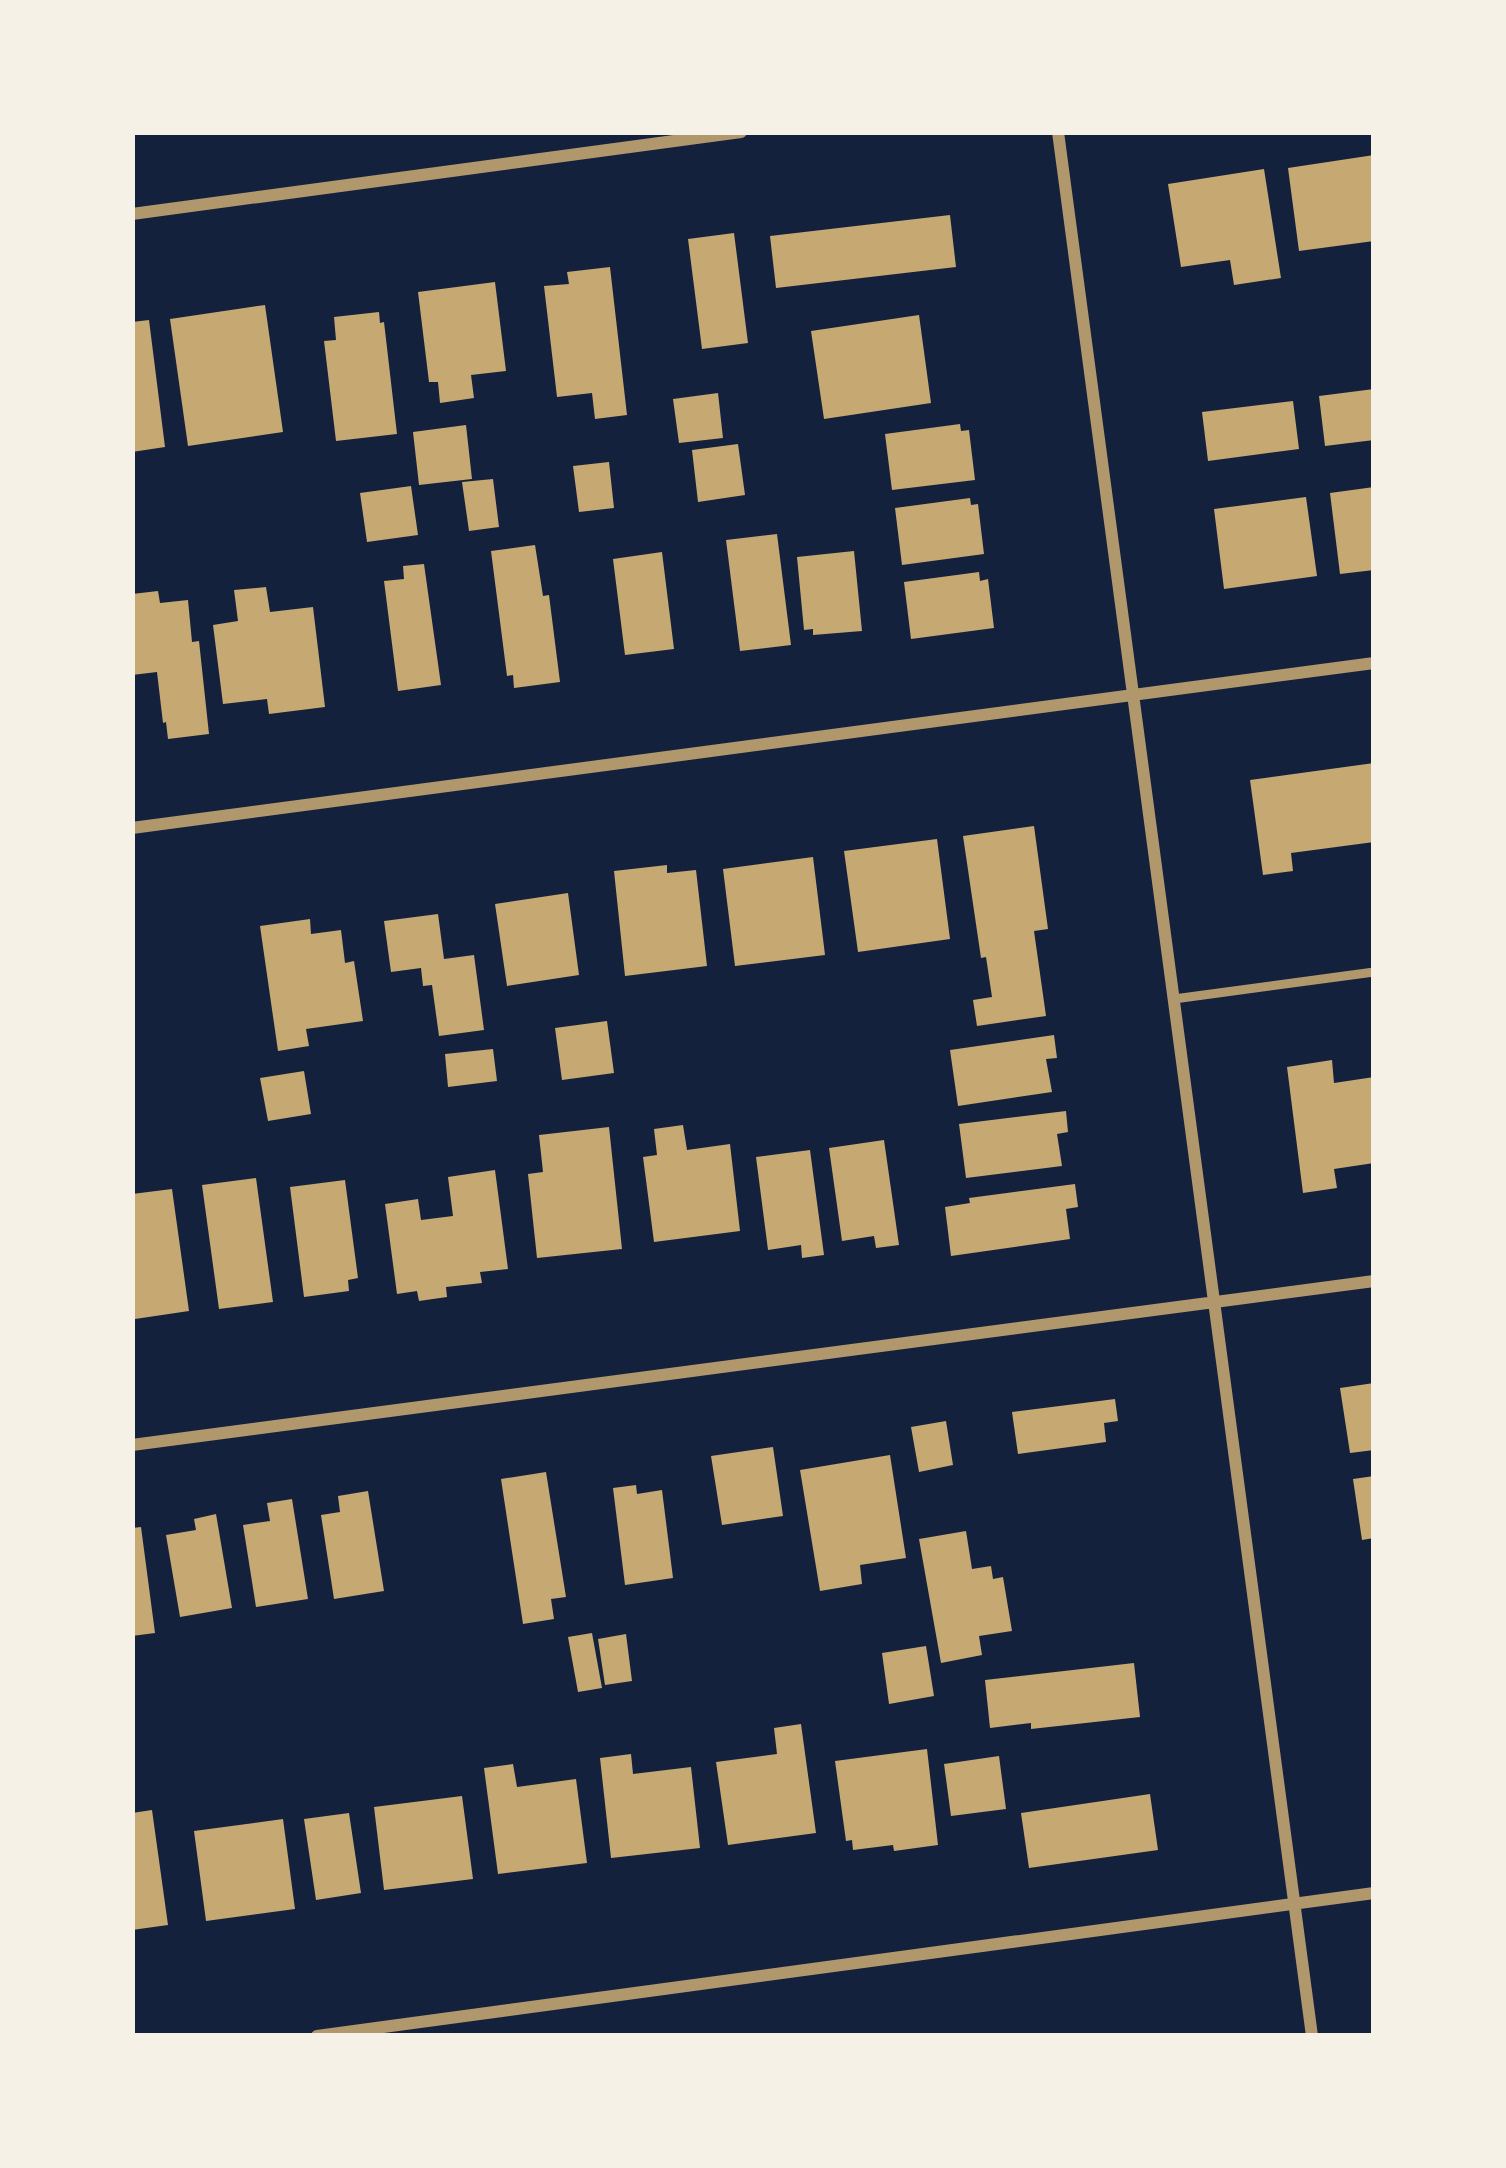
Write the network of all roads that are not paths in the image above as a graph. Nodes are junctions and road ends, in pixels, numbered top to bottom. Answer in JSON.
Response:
{"nodes":[{"id":1,"x":740,"y":132,"type":"edge"},
{"id":2,"x":1058,"y":132,"type":"edge"},
{"id":3,"x":132,"y":214,"type":"edge"},
{"id":4,"x":1374,"y":663,"type":"edge"},
{"id":5,"x":1133,"y":695,"type":"junction"},
{"id":6,"x":132,"y":828,"type":"edge"},
{"id":7,"x":1374,"y":972,"type":"edge"},
{"id":8,"x":1174,"y":998,"type":"junction"},
{"id":9,"x":1374,"y":1281,"type":"edge"},
{"id":10,"x":1215,"y":1302,"type":"junction"},
{"id":11,"x":132,"y":1445,"type":"edge"},
{"id":12,"x":1374,"y":1893,"type":"edge"},
{"id":13,"x":1294,"y":1903,"type":"junction"},
{"id":14,"x":317,"y":2036,"type":"edge"},
{"id":15,"x":1312,"y":2036,"type":"edge"}],
"edges":[{"from":1,"to":3,"type":"street"},
{"from":2,"to":5,"type":"street"},
{"from":4,"to":5,"type":"street"},
{"from":5,"to":6,"type":"street"},
{"from":5,"to":8,"type":"street"},
{"from":7,"to":8,"type":"lane"},
{"from":8,"to":10,"type":"street"},
{"from":9,"to":10,"type":"street"},
{"from":10,"to":11,"type":"street"},
{"from":10,"to":13,"type":"street"},
{"from":12,"to":13,"type":"street"},
{"from":13,"to":14,"type":"street"},
{"from":13,"to":15,"type":"street"}]}
